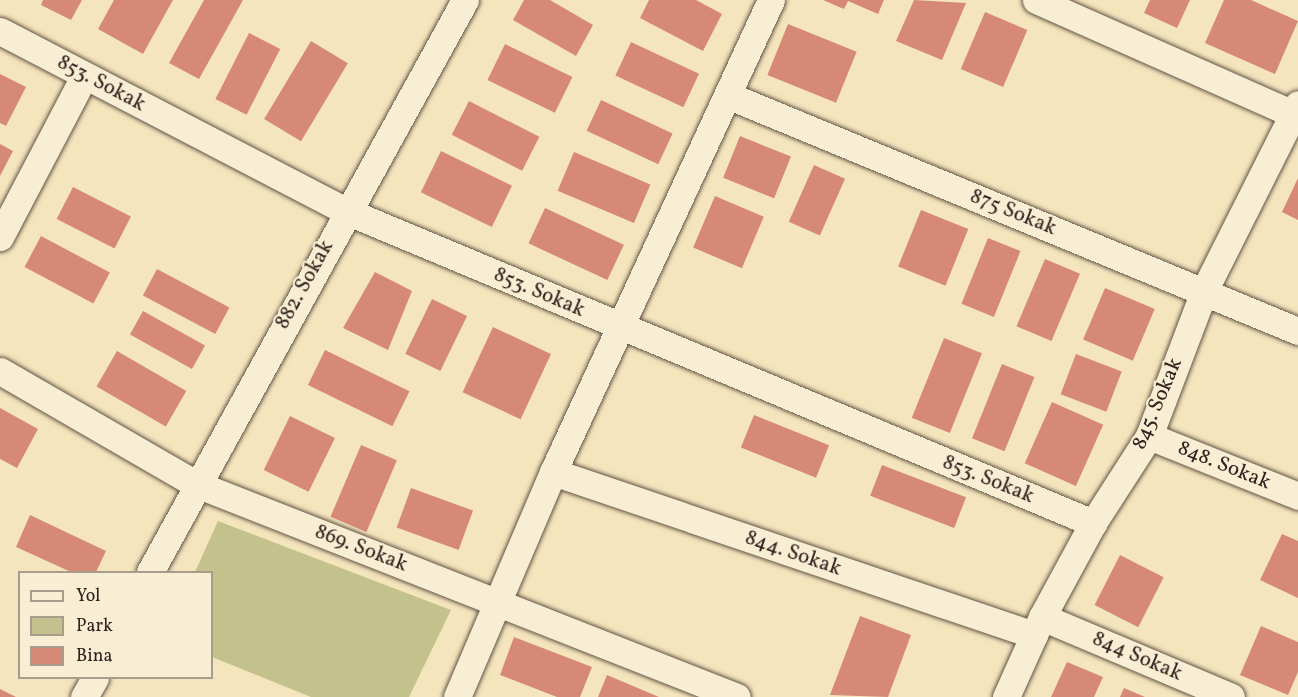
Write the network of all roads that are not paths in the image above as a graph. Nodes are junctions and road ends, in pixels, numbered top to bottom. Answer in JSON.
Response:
{"nodes":[{"id":1,"x":465,"y":0,"type":"edge"},
{"id":2,"x":771,"y":0,"type":"edge"},
{"id":3,"x":1036,"y":0,"type":"edge"},
{"id":4,"x":0,"y":31,"type":"edge"},
{"id":5,"x":84,"y":76,"type":"junction"},
{"id":6,"x":727,"y":95,"type":"junction"},
{"id":7,"x":1293,"y":124,"type":"edge"},
{"id":8,"x":346,"y":211,"type":"junction"},
{"id":9,"x":0,"y":237,"type":"edge"},
{"id":10,"x":1204,"y":291,"type":"junction"},
{"id":11,"x":619,"y":327,"type":"junction"},
{"id":12,"x":1298,"y":331,"type":"edge"},
{"id":13,"x":0,"y":371,"type":"edge"},
{"id":14,"x":1149,"y":436,"type":"junction"},
{"id":15,"x":553,"y":472,"type":"junction"},
{"id":16,"x":196,"y":484,"type":"junction"},
{"id":17,"x":1298,"y":496,"type":"edge"},
{"id":18,"x":1093,"y":523,"type":"junction"},
{"id":19,"x":151,"y":571,"type":"edge"},
{"id":20,"x":496,"y":603,"type":"junction"},
{"id":21,"x":1038,"y":626,"type":"junction"},
{"id":22,"x":94,"y":679,"type":"edge"},
{"id":23,"x":84,"y":697,"type":"edge"},
{"id":24,"x":457,"y":697,"type":"edge"},
{"id":25,"x":737,"y":697,"type":"edge"},
{"id":26,"x":1006,"y":697,"type":"edge"},
{"id":27,"x":1231,"y":697,"type":"edge"}],
"edges":[{"from":1,"to":8,"type":"street","name":"882. Sokak"},
{"from":2,"to":6,"type":"street"},
{"from":3,"to":7,"type":"street"},
{"from":4,"to":5,"type":"street","name":"853. Sokak"},
{"from":5,"to":8,"type":"street","name":"853. Sokak"},
{"from":5,"to":9,"type":"street"},
{"from":6,"to":10,"type":"street","name":"875 Sokak"},
{"from":6,"to":11,"type":"street"},
{"from":7,"to":10,"type":"street","name":"845. Sokak"},
{"from":8,"to":11,"type":"street","name":"853. Sokak"},
{"from":8,"to":16,"type":"street","name":"882. Sokak"},
{"from":10,"to":12,"type":"street","name":"875 Sokak"},
{"from":10,"to":14,"type":"street","name":"845. Sokak"},
{"from":11,"to":15,"type":"street"},
{"from":11,"to":18,"type":"street","name":"853. Sokak"},
{"from":13,"to":16,"type":"street","name":"869. Sokak"},
{"from":14,"to":17,"type":"street","name":"848. Sokak"},
{"from":14,"to":18,"type":"street","name":"845. Sokak"},
{"from":15,"to":20,"type":"street"},
{"from":15,"to":21,"type":"street","name":"844. Sokak"},
{"from":16,"to":19,"type":"street","name":"882. Sokak"},
{"from":16,"to":20,"type":"street","name":"869. Sokak"},
{"from":18,"to":21,"type":"street","name":"845. Sokak"},
{"from":20,"to":24,"type":"street"},
{"from":20,"to":25,"type":"street","name":"869. Sokak"},
{"from":21,"to":26,"type":"street","name":"845. Sokak"},
{"from":21,"to":27,"type":"street","name":"844 Sokak"},
{"from":22,"to":23,"type":"street"}]}
